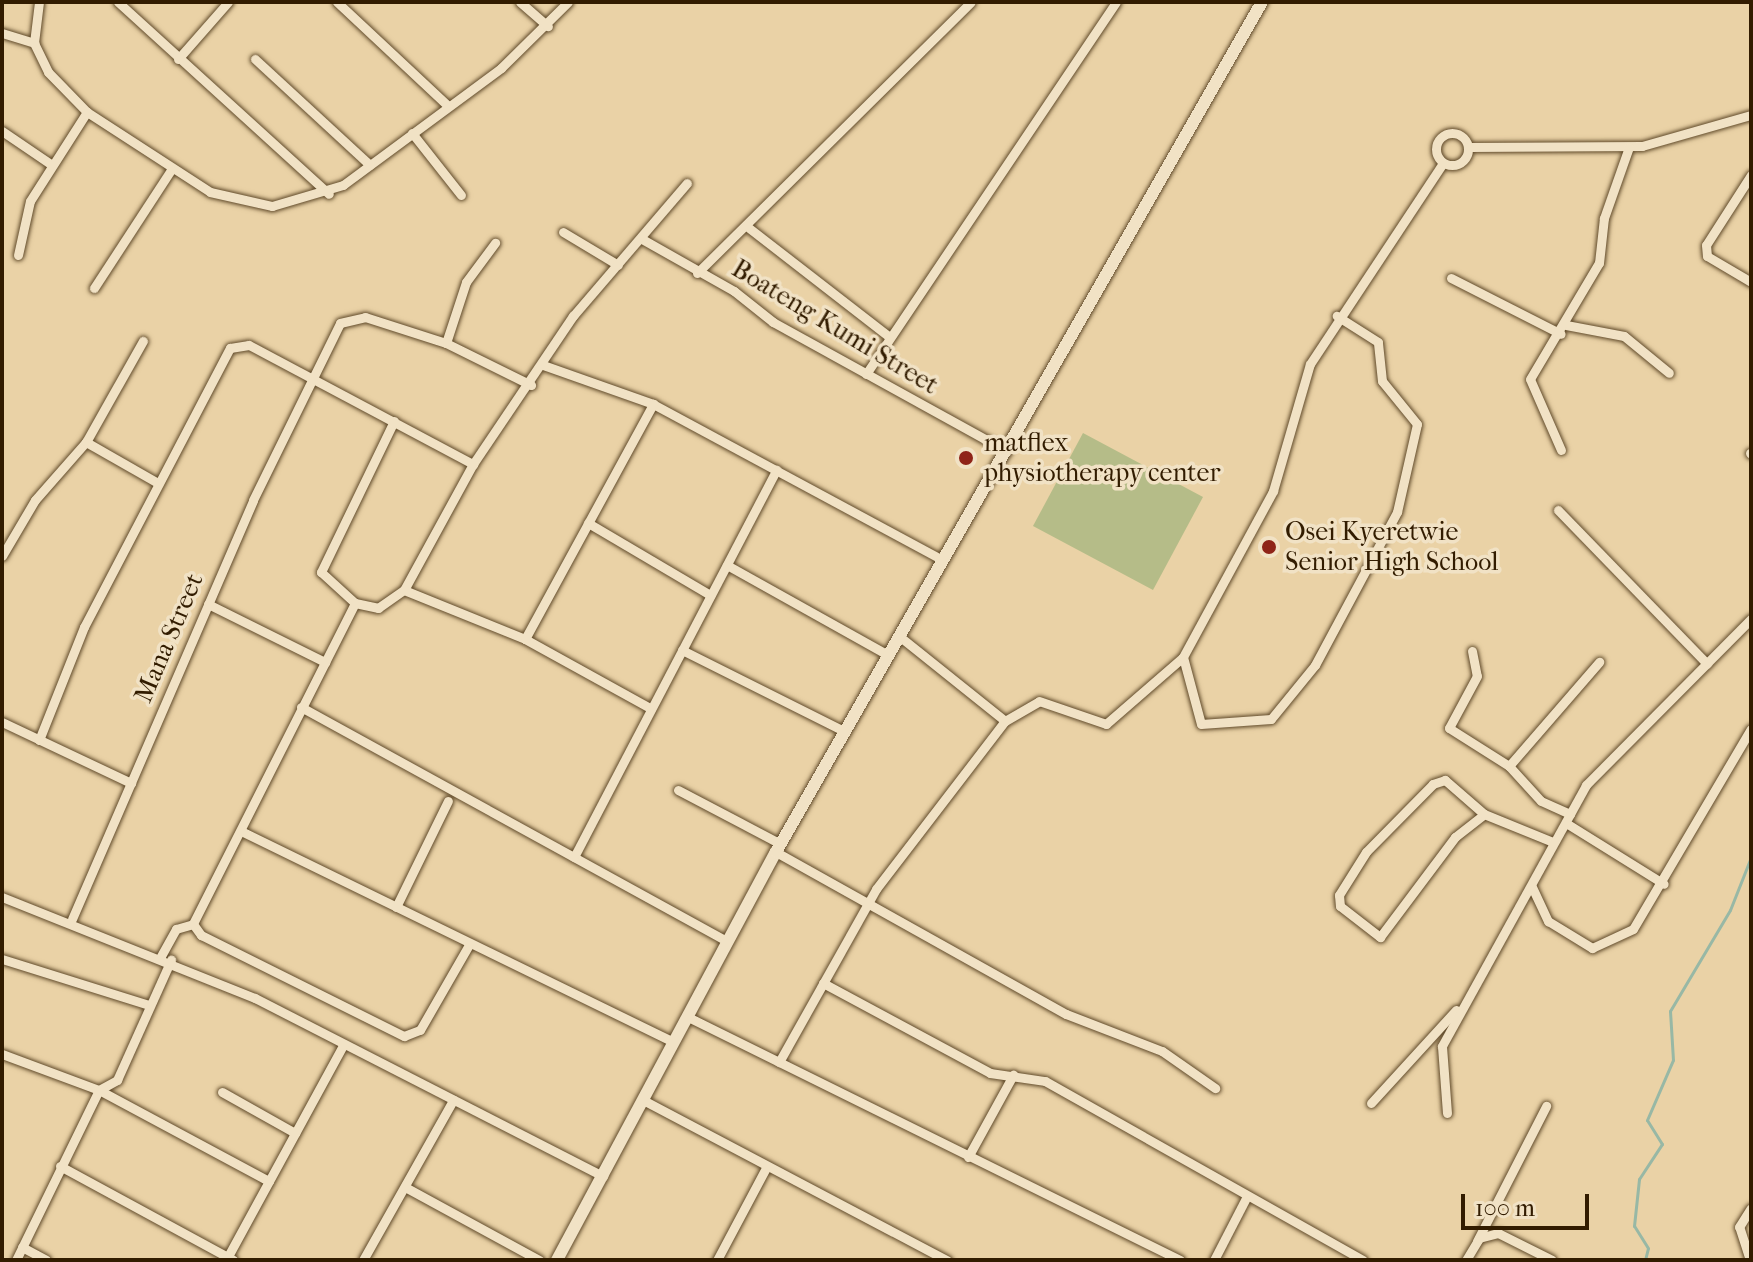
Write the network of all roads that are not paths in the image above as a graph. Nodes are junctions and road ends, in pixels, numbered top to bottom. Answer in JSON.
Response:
{"nodes":[{"id":1,"x":39,"y":2,"type":"edge"},
{"id":2,"x":118,"y":2,"type":"edge"},
{"id":3,"x":228,"y":2,"type":"edge"},
{"id":4,"x":337,"y":2,"type":"edge"},
{"id":5,"x":520,"y":2,"type":"edge"},
{"id":6,"x":568,"y":2,"type":"edge"},
{"id":7,"x":971,"y":2,"type":"edge"},
{"id":8,"x":1116,"y":2,"type":"edge"},
{"id":9,"x":1257,"y":3,"type":"edge"},
{"id":10,"x":548,"y":26,"type":"junction"},
{"id":11,"x":2,"y":33,"type":"edge"},
{"id":12,"x":34,"y":43,"type":"junction"},
{"id":13,"x":178,"y":59,"type":"junction"},
{"id":14,"x":255,"y":59,"type":"dead end"},
{"id":15,"x":448,"y":106,"type":"junction"},
{"id":16,"x":87,"y":112,"type":"junction"},
{"id":17,"x":1751,"y":115,"type":"edge"},
{"id":18,"x":2,"y":131,"type":"edge"},
{"id":19,"x":412,"y":133,"type":"junction"},
{"id":20,"x":1468,"y":147,"type":"junction"},
{"id":21,"x":1629,"y":147,"type":"junction"},
{"id":22,"x":1443,"y":163,"type":"junction"},
{"id":23,"x":52,"y":165,"type":"junction"},
{"id":24,"x":370,"y":165,"type":"junction"},
{"id":25,"x":171,"y":170,"type":"junction"},
{"id":26,"x":1751,"y":175,"type":"edge"},
{"id":27,"x":687,"y":183,"type":"dead end"},
{"id":28,"x":329,"y":194,"type":"junction"},
{"id":29,"x":461,"y":195,"type":"dead end"},
{"id":30,"x":749,"y":228,"type":"junction"},
{"id":31,"x":563,"y":232,"type":"dead end"},
{"id":32,"x":642,"y":239,"type":"junction"},
{"id":33,"x":495,"y":243,"type":"dead end"},
{"id":34,"x":18,"y":255,"type":"dead end"},
{"id":35,"x":618,"y":265,"type":"junction"},
{"id":36,"x":697,"y":273,"type":"junction"},
{"id":37,"x":1451,"y":278,"type":"dead end"},
{"id":38,"x":1751,"y":282,"type":"edge"},
{"id":39,"x":94,"y":288,"type":"dead end"},
{"id":40,"x":1337,"y":316,"type":"junction"},
{"id":41,"x":1563,"y":329,"type":"junction"},
{"id":42,"x":888,"y":336,"type":"junction"},
{"id":43,"x":143,"y":341,"type":"dead end"},
{"id":44,"x":446,"y":343,"type":"junction"},
{"id":45,"x":543,"y":365,"type":"junction"},
{"id":46,"x":1669,"y":373,"type":"dead end"},
{"id":47,"x":866,"y":374,"type":"junction"},
{"id":48,"x":312,"y":377,"type":"junction"},
{"id":49,"x":531,"y":385,"type":"junction"},
{"id":50,"x":653,"y":404,"type":"junction"},
{"id":51,"x":394,"y":421,"type":"junction"},
{"id":52,"x":86,"y":442,"type":"junction"},
{"id":53,"x":1561,"y":450,"type":"dead end"},
{"id":54,"x":1007,"y":451,"type":"junction"},
{"id":55,"x":473,"y":464,"type":"junction"},
{"id":56,"x":776,"y":470,"type":"junction"},
{"id":57,"x":158,"y":483,"type":"junction"},
{"id":58,"x":1558,"y":510,"type":"dead end"},
{"id":59,"x":588,"y":523,"type":"junction"},
{"id":60,"x":2,"y":556,"type":"edge"},
{"id":61,"x":943,"y":560,"type":"junction"},
{"id":62,"x":727,"y":565,"type":"junction"},
{"id":63,"x":404,"y":590,"type":"junction"},
{"id":64,"x":710,"y":595,"type":"junction"},
{"id":65,"x":355,"y":603,"type":"junction"},
{"id":66,"x":208,"y":604,"type":"junction"},
{"id":67,"x":1751,"y":619,"type":"edge"},
{"id":68,"x":899,"y":636,"type":"junction"},
{"id":69,"x":525,"y":639,"type":"junction"},
{"id":70,"x":682,"y":650,"type":"junction"},
{"id":71,"x":1472,"y":651,"type":"dead end"},
{"id":72,"x":888,"y":655,"type":"junction"},
{"id":73,"x":1183,"y":657,"type":"junction"},
{"id":74,"x":325,"y":662,"type":"junction"},
{"id":75,"x":1599,"y":662,"type":"dead end"},
{"id":76,"x":1707,"y":664,"type":"junction"},
{"id":77,"x":301,"y":707,"type":"junction"},
{"id":78,"x":650,"y":708,"type":"junction"},
{"id":79,"x":1005,"y":721,"type":"junction"},
{"id":80,"x":2,"y":722,"type":"edge"},
{"id":81,"x":1751,"y":729,"type":"edge"},
{"id":82,"x":844,"y":731,"type":"junction"},
{"id":83,"x":39,"y":740,"type":"junction"},
{"id":84,"x":1509,"y":766,"type":"junction"},
{"id":85,"x":131,"y":783,"type":"junction"},
{"id":86,"x":678,"y":790,"type":"dead end"},
{"id":87,"x":448,"y":801,"type":"dead end"},
{"id":88,"x":1484,"y":814,"type":"junction"},
{"id":89,"x":1568,"y":818,"type":"junction"},
{"id":90,"x":241,"y":831,"type":"junction"},
{"id":91,"x":1553,"y":842,"type":"junction"},
{"id":92,"x":778,"y":848,"type":"junction"},
{"id":93,"x":574,"y":857,"type":"junction"},
{"id":94,"x":1664,"y":884,"type":"junction"},
{"id":95,"x":1532,"y":887,"type":"junction"},
{"id":96,"x":2,"y":897,"type":"edge"},
{"id":97,"x":868,"y":905,"type":"junction"},
{"id":98,"x":396,"y":907,"type":"junction"},
{"id":99,"x":72,"y":919,"type":"junction"},
{"id":100,"x":193,"y":924,"type":"junction"},
{"id":101,"x":728,"y":942,"type":"junction"},
{"id":102,"x":470,"y":943,"type":"junction"},
{"id":103,"x":166,"y":958,"type":"junction"},
{"id":104,"x":2,"y":959,"type":"edge"},
{"id":105,"x":823,"y":983,"type":"junction"},
{"id":106,"x":149,"y":1005,"type":"junction"},
{"id":107,"x":1461,"y":1005,"type":"junction"},
{"id":108,"x":686,"y":1016,"type":"junction"},
{"id":109,"x":673,"y":1042,"type":"junction"},
{"id":110,"x":343,"y":1045,"type":"junction"},
{"id":111,"x":2,"y":1055,"type":"edge"},
{"id":112,"x":779,"y":1062,"type":"junction"},
{"id":113,"x":1013,"y":1075,"type":"junction"},
{"id":114,"x":1215,"y":1088,"type":"dead end"},
{"id":115,"x":99,"y":1090,"type":"junction"},
{"id":116,"x":222,"y":1092,"type":"dead end"},
{"id":117,"x":453,"y":1100,"type":"junction"},
{"id":118,"x":643,"y":1100,"type":"junction"},
{"id":119,"x":1371,"y":1103,"type":"dead end"},
{"id":120,"x":1546,"y":1106,"type":"dead end"},
{"id":121,"x":1447,"y":1113,"type":"dead end"},
{"id":122,"x":295,"y":1133,"type":"junction"},
{"id":123,"x":968,"y":1157,"type":"junction"},
{"id":124,"x":60,"y":1166,"type":"junction"},
{"id":125,"x":767,"y":1166,"type":"junction"},
{"id":126,"x":603,"y":1176,"type":"junction"},
{"id":127,"x":269,"y":1181,"type":"junction"},
{"id":128,"x":405,"y":1187,"type":"junction"},
{"id":129,"x":1247,"y":1196,"type":"junction"},
{"id":130,"x":1751,"y":1208,"type":"edge"},
{"id":131,"x":1477,"y":1241,"type":"junction"},
{"id":132,"x":22,"y":1247,"type":"junction"},
{"id":133,"x":229,"y":1259,"type":"edge"},
{"id":134,"x":16,"y":1260,"type":"edge"},
{"id":135,"x":46,"y":1260,"type":"edge"},
{"id":136,"x":363,"y":1260,"type":"edge"},
{"id":137,"x":539,"y":1260,"type":"edge"},
{"id":138,"x":557,"y":1260,"type":"edge"},
{"id":139,"x":717,"y":1260,"type":"edge"},
{"id":140,"x":947,"y":1260,"type":"edge"},
{"id":141,"x":1180,"y":1260,"type":"edge"},
{"id":142,"x":1214,"y":1260,"type":"edge"},
{"id":143,"x":1363,"y":1260,"type":"edge"},
{"id":144,"x":1466,"y":1260,"type":"edge"},
{"id":145,"x":1552,"y":1260,"type":"edge"},
{"id":146,"x":1750,"y":1260,"type":"edge"}],
"edges":[{"from":1,"to":12,"type":"street"},
{"from":2,"to":13,"type":"street"},
{"from":3,"to":13,"type":"street"},
{"from":4,"to":15,"type":"street"},
{"from":5,"to":10,"type":"street"},
{"from":6,"to":10,"type":"street"},
{"from":7,"to":30,"type":"street"},
{"from":8,"to":42,"type":"street"},
{"from":9,"to":54,"type":"street"},
{"from":10,"to":15,"type":"street"},
{"from":11,"to":12,"type":"street"},
{"from":12,"to":16,"type":"street"},
{"from":13,"to":28,"type":"street"},
{"from":14,"to":24,"type":"street"},
{"from":15,"to":19,"type":"street"},
{"from":16,"to":23,"type":"street"},
{"from":16,"to":25,"type":"street"},
{"from":17,"to":21,"type":"street"},
{"from":18,"to":23,"type":"street"},
{"from":19,"to":24,"type":"street"},
{"from":19,"to":29,"type":"street"},
{"from":20,"to":21,"type":"street"},
{"from":20,"to":22,"type":"street"},
{"from":20,"to":22,"type":"street"},
{"from":21,"to":41,"type":"street"},
{"from":22,"to":40,"type":"street"},
{"from":23,"to":34,"type":"street"},
{"from":24,"to":28,"type":"street"},
{"from":25,"to":28,"type":"street"},
{"from":25,"to":39,"type":"street"},
{"from":26,"to":38,"type":"street"},
{"from":27,"to":32,"type":"street"},
{"from":30,"to":36,"type":"street"},
{"from":30,"to":42,"type":"street"},
{"from":31,"to":35,"type":"street"},
{"from":32,"to":35,"type":"street"},
{"from":32,"to":36,"type":"street","name":"Boateng Kumi Street"},
{"from":33,"to":44,"type":"street"},
{"from":35,"to":45,"type":"street"},
{"from":36,"to":47,"type":"street","name":"Boateng Kumi Street"},
{"from":37,"to":41,"type":"street"},
{"from":40,"to":73,"type":"street"},
{"from":40,"to":73,"type":"street"},
{"from":41,"to":46,"type":"street"},
{"from":41,"to":53,"type":"street"},
{"from":42,"to":47,"type":"street"},
{"from":43,"to":52,"type":"street"},
{"from":44,"to":48,"type":"street","name":"Mana Street"},
{"from":44,"to":49,"type":"street","name":"Mana Street"},
{"from":45,"to":49,"type":"street"},
{"from":45,"to":50,"type":"street"},
{"from":47,"to":54,"type":"street","name":"Boateng Kumi Street"},
{"from":48,"to":51,"type":"street"},
{"from":48,"to":57,"type":"street"},
{"from":48,"to":66,"type":"street","name":"Mana Street"},
{"from":49,"to":55,"type":"street"},
{"from":50,"to":56,"type":"street"},
{"from":50,"to":59,"type":"street"},
{"from":51,"to":55,"type":"street"},
{"from":51,"to":65,"type":"street"},
{"from":52,"to":57,"type":"street"},
{"from":52,"to":60,"type":"street"},
{"from":54,"to":61,"type":"street"},
{"from":55,"to":63,"type":"street"},
{"from":56,"to":61,"type":"street"},
{"from":56,"to":62,"type":"street"},
{"from":57,"to":83,"type":"street"},
{"from":58,"to":76,"type":"street"},
{"from":59,"to":64,"type":"street"},
{"from":59,"to":69,"type":"street"},
{"from":61,"to":68,"type":"street"},
{"from":62,"to":64,"type":"street"},
{"from":62,"to":72,"type":"street"},
{"from":63,"to":65,"type":"street"},
{"from":63,"to":69,"type":"street"},
{"from":64,"to":70,"type":"street"},
{"from":65,"to":74,"type":"street"},
{"from":66,"to":74,"type":"street"},
{"from":66,"to":85,"type":"street","name":"Mana Street"},
{"from":67,"to":76,"type":"street"},
{"from":68,"to":72,"type":"street"},
{"from":68,"to":79,"type":"street"},
{"from":69,"to":78,"type":"street"},
{"from":70,"to":78,"type":"street"},
{"from":70,"to":82,"type":"street"},
{"from":71,"to":84,"type":"street"},
{"from":72,"to":82,"type":"street"},
{"from":73,"to":79,"type":"street"},
{"from":74,"to":77,"type":"street"},
{"from":75,"to":84,"type":"street"},
{"from":76,"to":89,"type":"street"},
{"from":77,"to":90,"type":"street"},
{"from":77,"to":93,"type":"street"},
{"from":78,"to":93,"type":"street"},
{"from":79,"to":97,"type":"street"},
{"from":80,"to":83,"type":"street"},
{"from":81,"to":94,"type":"street"},
{"from":82,"to":92,"type":"street"},
{"from":83,"to":85,"type":"street"},
{"from":84,"to":89,"type":"street"},
{"from":85,"to":99,"type":"street","name":"Mana Street"},
{"from":86,"to":92,"type":"street"},
{"from":87,"to":98,"type":"street"},
{"from":88,"to":88,"type":"street"},
{"from":88,"to":91,"type":"street"},
{"from":89,"to":91,"type":"street"},
{"from":89,"to":94,"type":"street"},
{"from":90,"to":98,"type":"street"},
{"from":90,"to":100,"type":"street"},
{"from":91,"to":95,"type":"street"},
{"from":92,"to":97,"type":"street"},
{"from":92,"to":101,"type":"street"},
{"from":93,"to":101,"type":"street"},
{"from":94,"to":95,"type":"street"},
{"from":95,"to":107,"type":"street"},
{"from":96,"to":99,"type":"street"},
{"from":97,"to":105,"type":"street"},
{"from":97,"to":114,"type":"street"},
{"from":98,"to":102,"type":"street"},
{"from":99,"to":103,"type":"street"},
{"from":100,"to":102,"type":"street"},
{"from":100,"to":103,"type":"street"},
{"from":101,"to":108,"type":"street"},
{"from":102,"to":109,"type":"street"},
{"from":103,"to":106,"type":"street"},
{"from":103,"to":110,"type":"street"},
{"from":104,"to":106,"type":"street"},
{"from":105,"to":112,"type":"street"},
{"from":105,"to":113,"type":"street"},
{"from":106,"to":115,"type":"street"},
{"from":107,"to":119,"type":"street"},
{"from":107,"to":121,"type":"street"},
{"from":108,"to":109,"type":"street"},
{"from":108,"to":112,"type":"street"},
{"from":109,"to":118,"type":"street"},
{"from":110,"to":117,"type":"street"},
{"from":110,"to":122,"type":"street"},
{"from":111,"to":115,"type":"street"},
{"from":112,"to":123,"type":"street"},
{"from":113,"to":123,"type":"street"},
{"from":113,"to":129,"type":"street"},
{"from":115,"to":124,"type":"street"},
{"from":115,"to":127,"type":"street"},
{"from":116,"to":122,"type":"street"},
{"from":117,"to":126,"type":"street"},
{"from":117,"to":128,"type":"street"},
{"from":118,"to":125,"type":"street"},
{"from":118,"to":126,"type":"street"},
{"from":120,"to":131,"type":"street"},
{"from":122,"to":127,"type":"street"},
{"from":123,"to":141,"type":"street"},
{"from":124,"to":132,"type":"street"},
{"from":124,"to":133,"type":"street"},
{"from":125,"to":139,"type":"street"},
{"from":125,"to":140,"type":"street"},
{"from":126,"to":138,"type":"street"},
{"from":127,"to":133,"type":"street"},
{"from":128,"to":136,"type":"street"},
{"from":128,"to":137,"type":"street"},
{"from":129,"to":142,"type":"street"},
{"from":129,"to":143,"type":"street"},
{"from":130,"to":146,"type":"street"},
{"from":131,"to":144,"type":"street"},
{"from":131,"to":145,"type":"street"},
{"from":132,"to":134,"type":"street"},
{"from":132,"to":135,"type":"street"}]}
